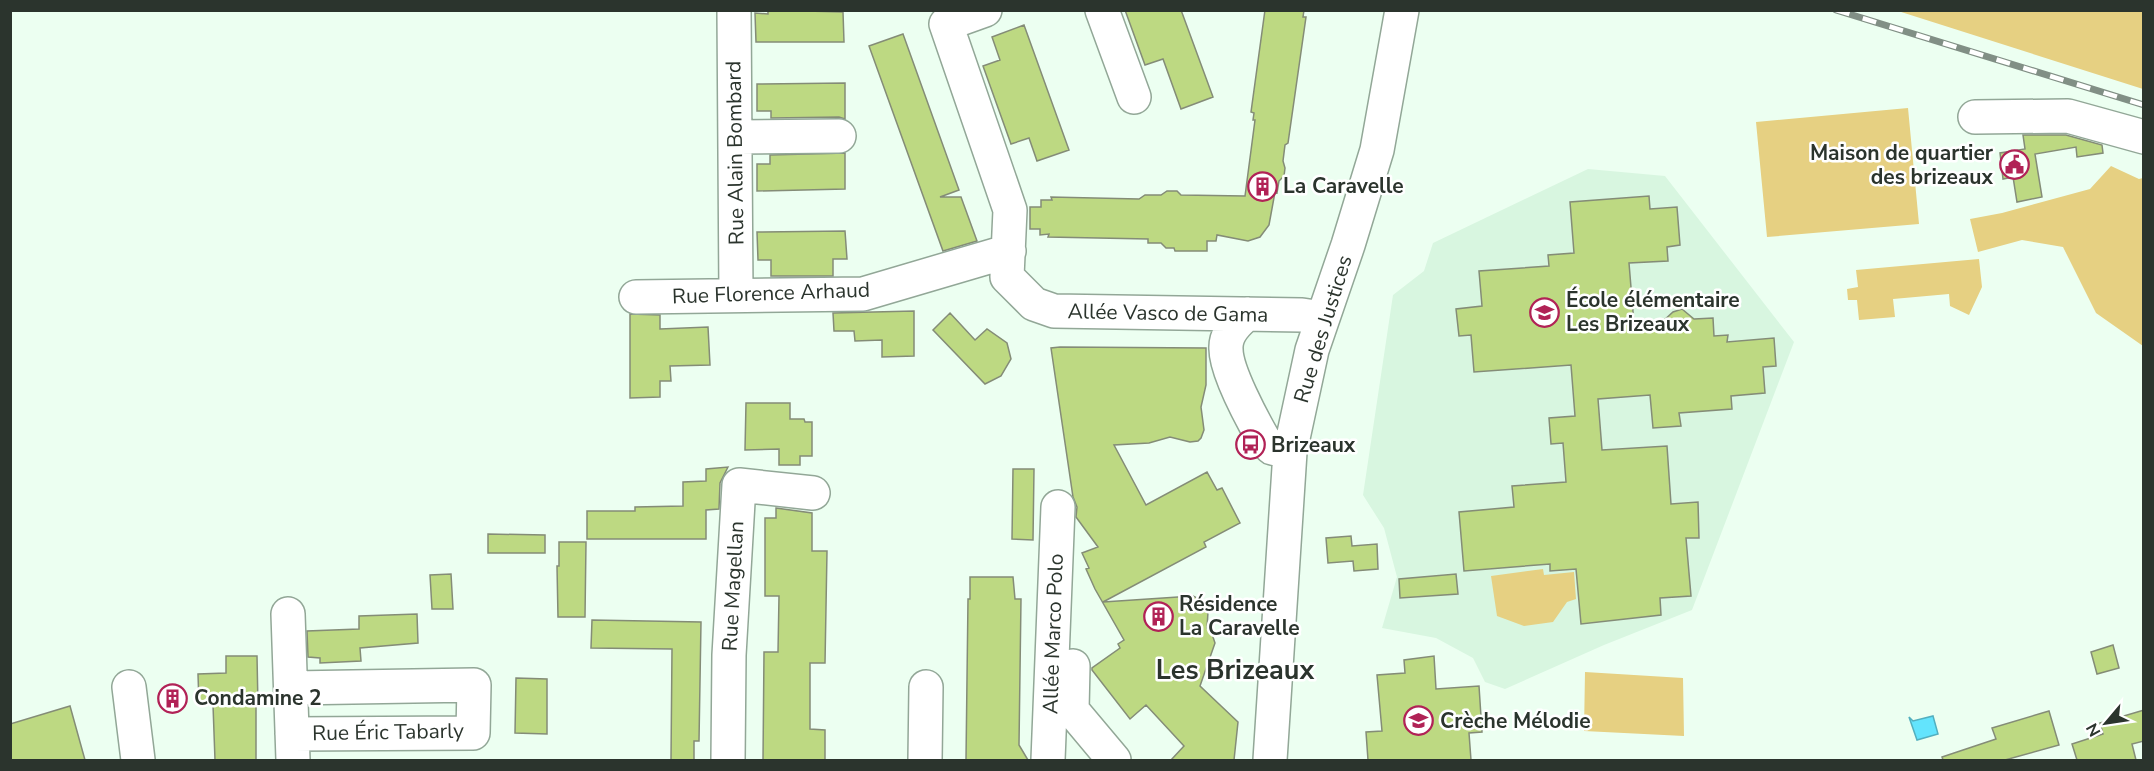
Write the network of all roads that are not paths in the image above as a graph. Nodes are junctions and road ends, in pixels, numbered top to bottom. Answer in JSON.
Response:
{"nodes":[{"id":1,"x":734,"y":10,"type":"edge"},
{"id":2,"x":985,"y":10,"type":"edge"},
{"id":3,"x":1102,"y":10,"type":"edge"},
{"id":4,"x":1402,"y":10,"type":"edge"},
{"id":5,"x":1134,"y":97,"type":"dead end"},
{"id":6,"x":1975,"y":117,"type":"dead end"},
{"id":7,"x":735,"y":136,"type":"junction"},
{"id":8,"x":839,"y":136,"type":"dead end"},
{"id":9,"x":2144,"y":137,"type":"edge"},
{"id":10,"x":1009,"y":251,"type":"junction"},
{"id":11,"x":736,"y":295,"type":"junction"},
{"id":12,"x":636,"y":297,"type":"dead end"},
{"id":13,"x":1247,"y":314,"type":"junction"},
{"id":14,"x":1322,"y":318,"type":"junction"},
{"id":15,"x":1290,"y":452,"type":"junction"},
{"id":16,"x":813,"y":493,"type":"dead end"},
{"id":17,"x":1058,"y":507,"type":"dead end"},
{"id":18,"x":1056,"y":563,"type":"junction"},
{"id":19,"x":288,"y":614,"type":"dead end"},
{"id":20,"x":129,"y":687,"type":"dead end"},
{"id":21,"x":926,"y":687,"type":"dead end"},
{"id":22,"x":292,"y":688,"type":"junction"},
{"id":23,"x":293,"y":747,"type":"edge"},
{"id":24,"x":138,"y":760,"type":"edge"},
{"id":25,"x":728,"y":760,"type":"edge"},
{"id":26,"x":925,"y":760,"type":"edge"},
{"id":27,"x":1048,"y":760,"type":"edge"},
{"id":28,"x":1114,"y":760,"type":"edge"},
{"id":29,"x":1270,"y":760,"type":"edge"}],
"edges":[{"from":1,"to":7,"type":"street","name":"Rue Alain Bombard"},
{"from":2,"to":10,"type":"street","name":"Allée Vasco de Gama"},
{"from":3,"to":5,"type":"street"},
{"from":4,"to":14,"type":"street","name":"Rue des Justices"},
{"from":6,"to":9,"type":"street"},
{"from":7,"to":8,"type":"street"},
{"from":7,"to":11,"type":"street","name":"Rue Alain Bombard"},
{"from":10,"to":11,"type":"street","name":"Rue Florence Arhaud"},
{"from":10,"to":13,"type":"street","name":"Allée Vasco de Gama"},
{"from":11,"to":12,"type":"street","name":"Rue Florence Arhaud"},
{"from":13,"to":14,"type":"street","name":"Allée Vasco de Gama"},
{"from":13,"to":15,"type":"street"},
{"from":14,"to":15,"type":"street","name":"Rue des Justices"},
{"from":15,"to":29,"type":"street","name":"Rue des Justices"},
{"from":16,"to":25,"type":"street","name":"Rue Magellan"},
{"from":17,"to":18,"type":"street","name":"Allée Marco Polo"},
{"from":18,"to":27,"type":"street","name":"Allée Marco Polo"},
{"from":18,"to":28,"type":"street"},
{"from":19,"to":22,"type":"street","name":"Rue Éric Tabarly"},
{"from":20,"to":24,"type":"street"},
{"from":21,"to":26,"type":"street"},
{"from":22,"to":23,"type":"street","name":"Rue Éric Tabarly"},
{"from":22,"to":23,"type":"street","name":"Rue Éric Tabarly"}]}
